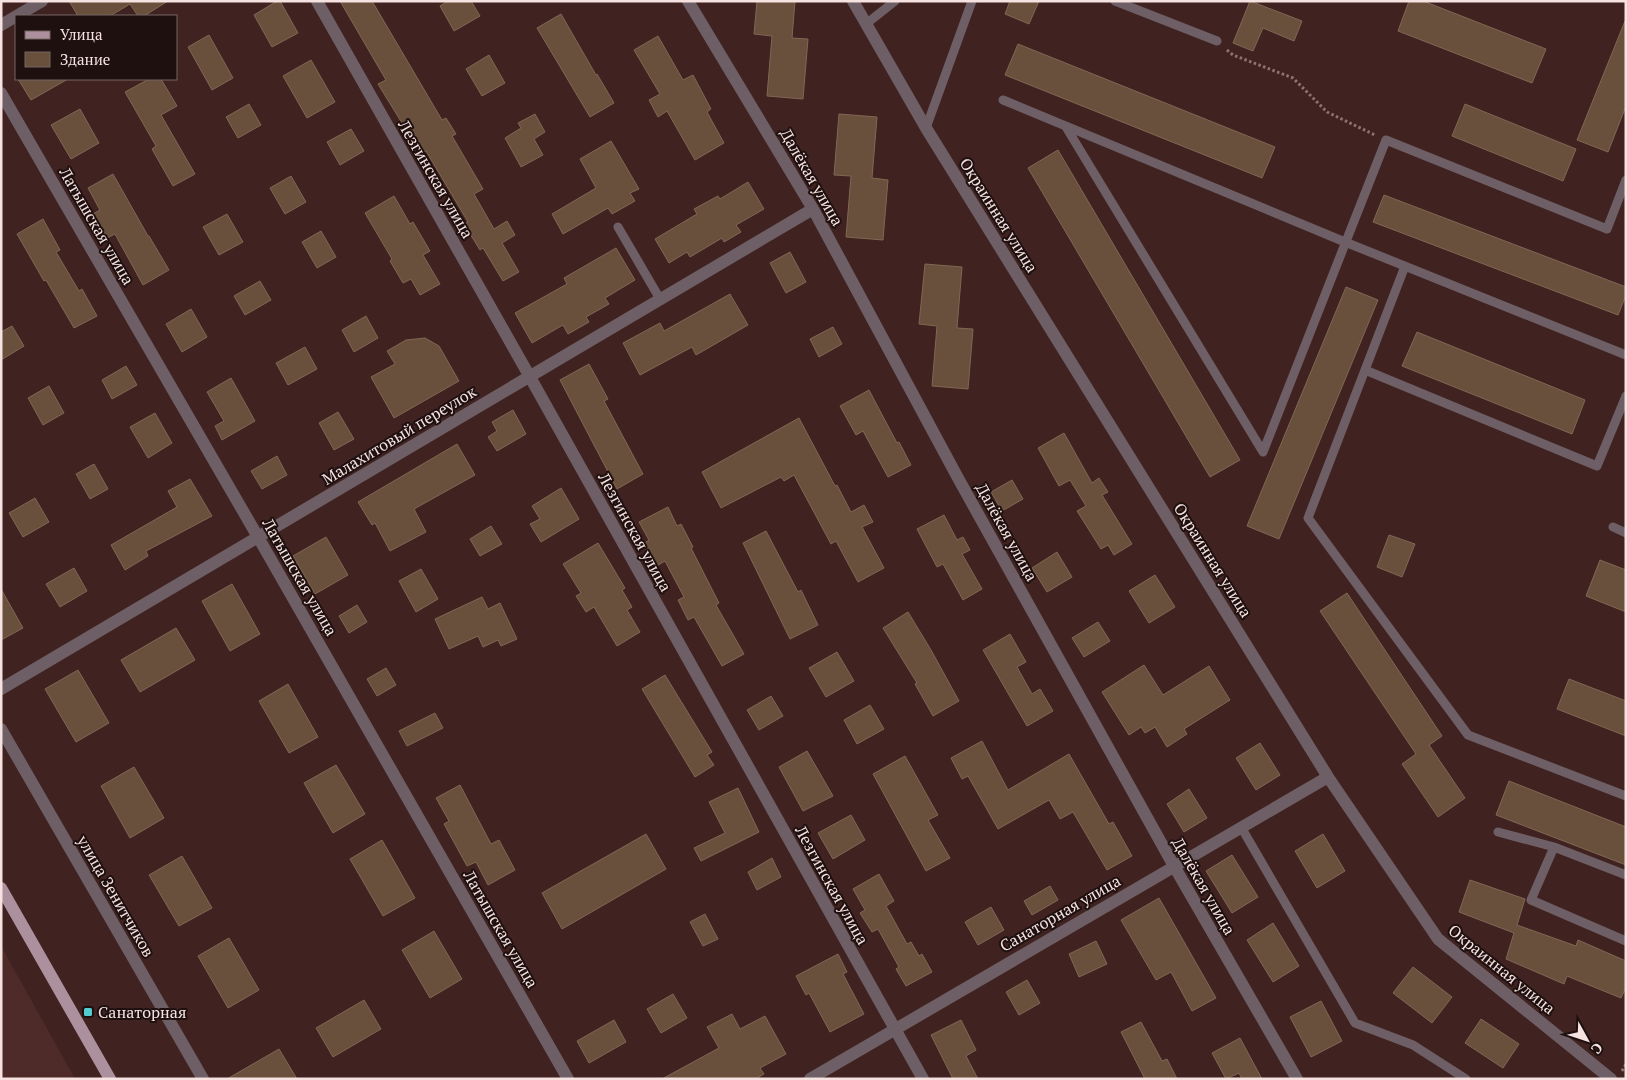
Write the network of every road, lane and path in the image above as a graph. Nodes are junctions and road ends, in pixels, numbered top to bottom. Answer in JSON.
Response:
{"nodes":[{"id":1,"x":42,"y":1,"type":"edge"},
{"id":2,"x":317,"y":1,"type":"edge"},
{"id":3,"x":688,"y":1,"type":"edge"},
{"id":4,"x":853,"y":1,"type":"edge"},
{"id":5,"x":895,"y":1,"type":"edge"},
{"id":6,"x":972,"y":1,"type":"edge"},
{"id":7,"x":1115,"y":1,"type":"edge"},
{"id":8,"x":18,"y":15,"type":"edge"},
{"id":9,"x":15,"y":17,"type":"edge"},
{"id":10,"x":866,"y":24,"type":"junction"},
{"id":11,"x":1,"y":25,"type":"edge"},
{"id":12,"x":1217,"y":41,"type":"joint"},
{"id":13,"x":1,"y":93,"type":"edge"},
{"id":14,"x":1003,"y":100,"type":"dead end"},
{"id":15,"x":1066,"y":127,"type":"junction"},
{"id":16,"x":926,"y":128,"type":"junction"},
{"id":17,"x":1386,"y":140,"type":"junction"},
{"id":18,"x":1626,"y":180,"type":"edge"},
{"id":19,"x":813,"y":208,"type":"junction"},
{"id":20,"x":618,"y":227,"type":"dead end"},
{"id":21,"x":1346,"y":242,"type":"junction"},
{"id":22,"x":1405,"y":266,"type":"junction"},
{"id":23,"x":660,"y":299,"type":"junction"},
{"id":24,"x":1626,"y":355,"type":"edge"},
{"id":25,"x":1364,"y":370,"type":"junction"},
{"id":26,"x":530,"y":376,"type":"junction"},
{"id":27,"x":1626,"y":396,"type":"edge"},
{"id":28,"x":1613,"y":527,"type":"dead end"},
{"id":29,"x":1626,"y":533,"type":"edge"},
{"id":30,"x":258,"y":537,"type":"junction"},
{"id":31,"x":1,"y":689,"type":"edge"},
{"id":32,"x":1,"y":729,"type":"edge"},
{"id":33,"x":1328,"y":777,"type":"junction"},
{"id":34,"x":1626,"y":796,"type":"edge"},
{"id":35,"x":1241,"y":827,"type":"junction"},
{"id":36,"x":1498,"y":832,"type":"dead end"},
{"id":37,"x":1554,"y":847,"type":"junction"},
{"id":38,"x":1174,"y":866,"type":"junction"},
{"id":39,"x":1626,"y":875,"type":"edge"},
{"id":40,"x":1,"y":888,"type":"edge"},
{"id":41,"x":1626,"y":941,"type":"edge"},
{"id":42,"x":894,"y":1029,"type":"junction"},
{"id":43,"x":110,"y":1079,"type":"edge"},
{"id":44,"x":202,"y":1079,"type":"edge"},
{"id":45,"x":568,"y":1079,"type":"edge"},
{"id":46,"x":810,"y":1079,"type":"edge"},
{"id":47,"x":923,"y":1079,"type":"edge"},
{"id":48,"x":1297,"y":1079,"type":"edge"},
{"id":49,"x":1466,"y":1079,"type":"edge"},
{"id":50,"x":1611,"y":1079,"type":"edge"}],
"edges":[{"from":1,"to":8,"type":"street"},
{"from":2,"to":26,"type":"street","name":"Лезгинская улица"},
{"from":3,"to":19,"type":"street","name":"Далёкая улица"},
{"from":4,"to":10,"type":"street","name":"Окраинная улица"},
{"from":5,"to":10,"type":"lane"},
{"from":6,"to":16,"type":"lane"},
{"from":7,"to":12,"type":"lane"},
{"from":9,"to":11,"type":"street"},
{"from":10,"to":16,"type":"street","name":"Окраинная улица"},
{"from":12,"to":17,"type":"path"},
{"from":13,"to":30,"type":"street","name":"Латышская улица"},
{"from":14,"to":15,"type":"lane"},
{"from":15,"to":21,"type":"lane"},
{"from":15,"to":21,"type":"lane"},
{"from":16,"to":33,"type":"street","name":"Окраинная улица"},
{"from":17,"to":18,"type":"lane"},
{"from":17,"to":21,"type":"lane"},
{"from":19,"to":23,"type":"street","name":"Малахитовый переулок"},
{"from":19,"to":38,"type":"street","name":"Далёкая улица"},
{"from":20,"to":23,"type":"lane"},
{"from":21,"to":22,"type":"lane"},
{"from":22,"to":24,"type":"lane"},
{"from":22,"to":25,"type":"lane"},
{"from":23,"to":26,"type":"street","name":"Малахитовый переулок"},
{"from":25,"to":27,"type":"lane"},
{"from":25,"to":34,"type":"lane"},
{"from":26,"to":30,"type":"street","name":"Малахитовый переулок"},
{"from":26,"to":42,"type":"street","name":"Лезгинская улица"},
{"from":28,"to":29,"type":"lane"},
{"from":30,"to":31,"type":"street","name":"Малахитовый переулок"},
{"from":30,"to":45,"type":"street","name":"Латышская улица"},
{"from":32,"to":44,"type":"street","name":"улица Зенитчиков"},
{"from":33,"to":35,"type":"street","name":"Санаторная улица"},
{"from":33,"to":50,"type":"street","name":"Окраинная улица"},
{"from":35,"to":38,"type":"street","name":"Санаторная улица"},
{"from":35,"to":49,"type":"lane"},
{"from":36,"to":37,"type":"lane"},
{"from":37,"to":39,"type":"lane"},
{"from":37,"to":41,"type":"lane"},
{"from":38,"to":42,"type":"street","name":"Санаторная улица"},
{"from":38,"to":48,"type":"street","name":"Далёкая улица"},
{"from":40,"to":43,"type":"main road"},
{"from":42,"to":46,"type":"street","name":"Санаторная улица"},
{"from":42,"to":47,"type":"street","name":"Лезгинская улица"}]}
